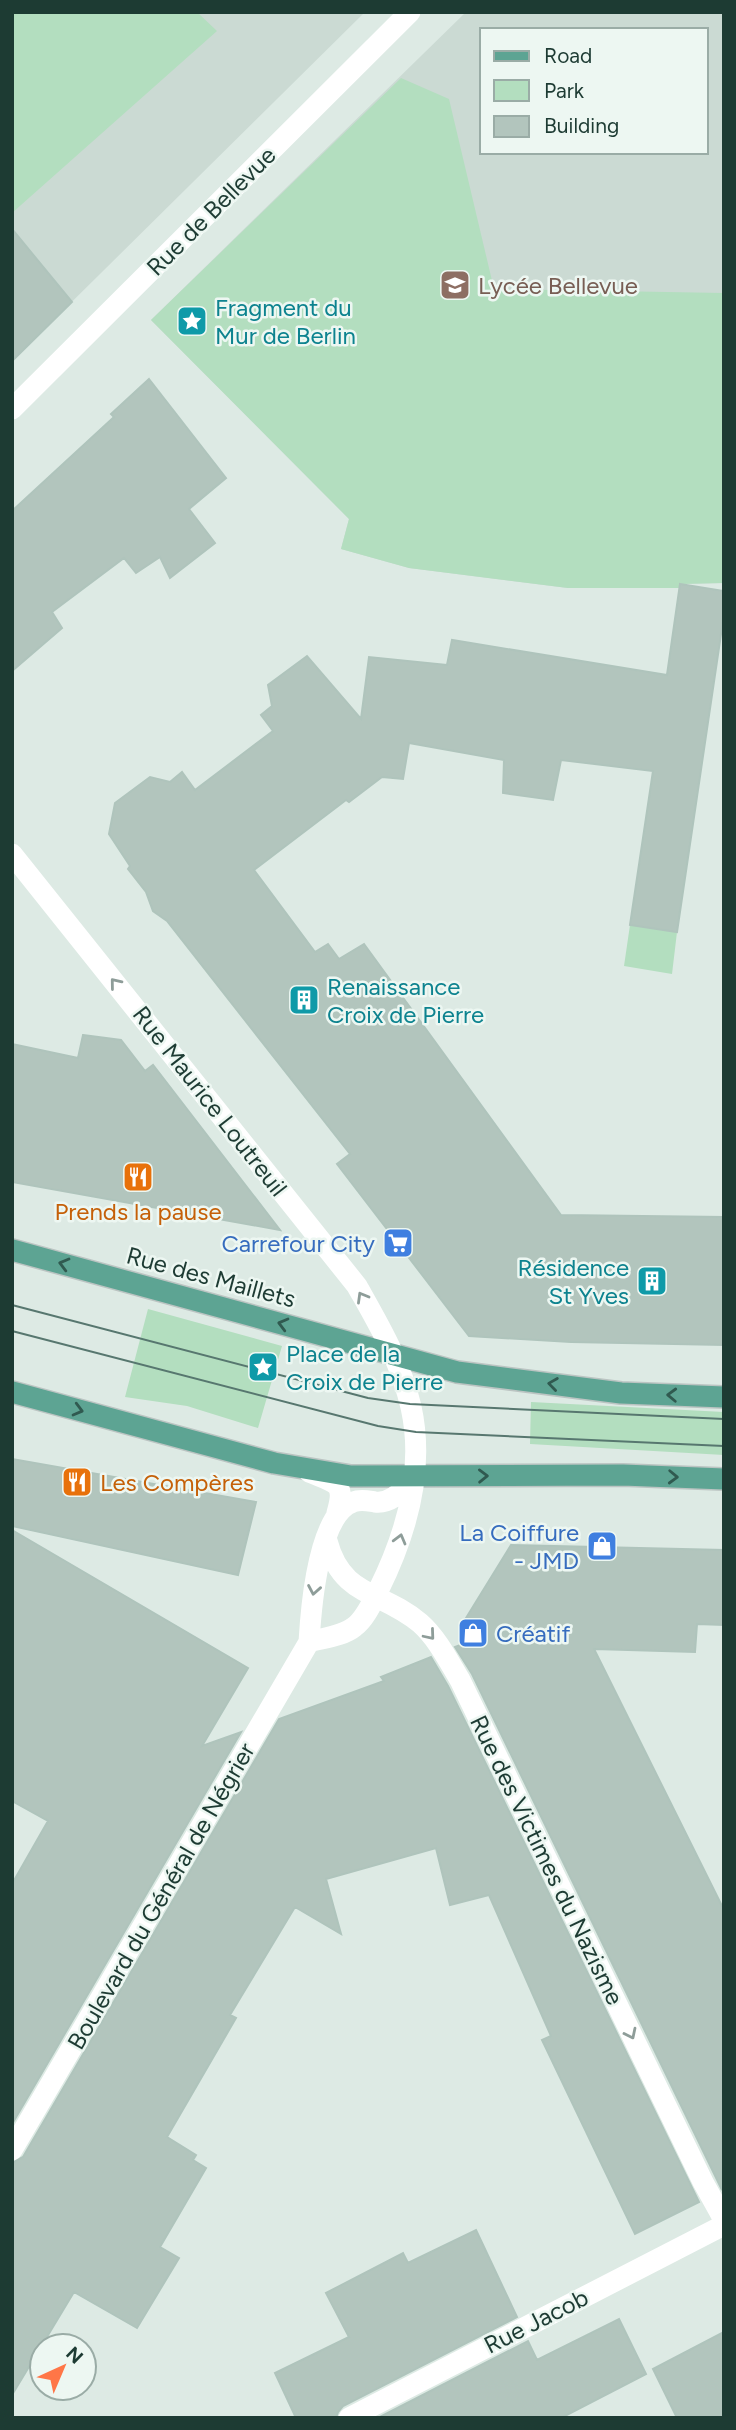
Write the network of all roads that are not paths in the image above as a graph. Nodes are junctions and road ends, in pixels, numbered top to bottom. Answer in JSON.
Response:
{"nodes":[{"id":1,"x":410,"y":12,"type":"edge"},
{"id":2,"x":12,"y":409,"type":"edge"},
{"id":3,"x":12,"y":854,"type":"edge"},
{"id":4,"x":12,"y":1250,"type":"edge"},
{"id":5,"x":396,"y":1356,"type":"junction"},
{"id":6,"x":12,"y":1392,"type":"edge"},
{"id":7,"x":724,"y":1397,"type":"edge"},
{"id":8,"x":294,"y":1467,"type":"junction"},
{"id":9,"x":415,"y":1477,"type":"junction"},
{"id":10,"x":724,"y":1479,"type":"edge"},
{"id":11,"x":337,"y":1513,"type":"junction"},
{"id":12,"x":327,"y":1541,"type":"junction"},
{"id":13,"x":375,"y":1597,"type":"junction"},
{"id":14,"x":309,"y":1642,"type":"junction"},
{"id":15,"x":12,"y":2150,"type":"edge"},
{"id":16,"x":724,"y":2222,"type":"edge"},
{"id":17,"x":349,"y":2418,"type":"edge"}],
"edges":[{"from":1,"to":2,"type":"street","name":"Rue de Bellevue"},
{"from":5,"to":3,"type":"street","name":"Rue Maurice Loutreuil","one_way":true},
{"from":5,"to":4,"type":"main road","name":"Rue des Maillets","one_way":true},
{"from":7,"to":5,"type":"main road","name":"Rue des Maillets","one_way":true},
{"from":5,"to":9,"type":"street"},
{"from":6,"to":8,"type":"main road","one_way":true},
{"from":8,"to":9,"type":"main road"},
{"from":8,"to":11,"type":"street"},
{"from":9,"to":10,"type":"main road","one_way":true},
{"from":9,"to":11,"type":"street"},
{"from":13,"to":9,"type":"street","one_way":true},
{"from":11,"to":12,"type":"street","name":"Boulevard du Général de Négrier"},
{"from":12,"to":13,"type":"street","name":"Rue des Victimes du Nazisme"},
{"from":12,"to":14,"type":"street","name":"Boulevard du Général de Négrier","one_way":true},
{"from":13,"to":14,"type":"street"},
{"from":13,"to":16,"type":"street","name":"Rue des Victimes du Nazisme","one_way":true},
{"from":14,"to":15,"type":"street","name":"Boulevard du Général de Négrier"},
{"from":16,"to":17,"type":"street","name":"Rue Jacob"}]}
